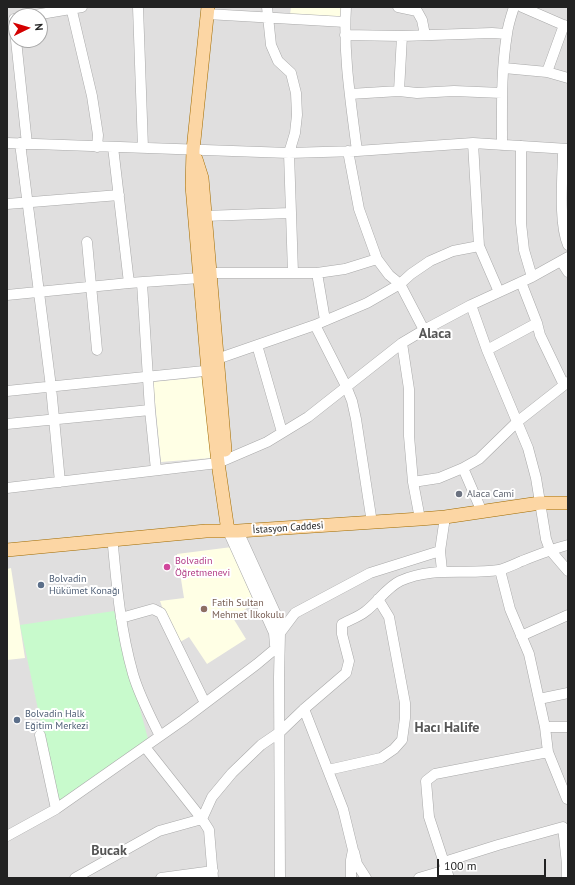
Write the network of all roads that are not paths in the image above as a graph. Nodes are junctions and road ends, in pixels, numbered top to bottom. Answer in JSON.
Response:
{"nodes":[{"id":1,"x":75,"y":7,"type":"edge"},
{"id":2,"x":138,"y":7,"type":"edge"},
{"id":3,"x":346,"y":7,"type":"edge"},
{"id":4,"x":398,"y":7,"type":"edge"},
{"id":5,"x":514,"y":7,"type":"edge"},
{"id":6,"x":522,"y":7,"type":"edge"},
{"id":7,"x":207,"y":9,"type":"edge"},
{"id":8,"x":48,"y":12,"type":"edge"},
{"id":9,"x":267,"y":12,"type":"edge"},
{"id":10,"x":345,"y":22,"type":"junction"},
{"id":11,"x":566,"y":26,"type":"edge"},
{"id":12,"x":507,"y":34,"type":"junction"},
{"id":13,"x":425,"y":35,"type":"junction"},
{"id":14,"x":345,"y":36,"type":"junction"},
{"id":15,"x":402,"y":36,"type":"junction"},
{"id":16,"x":17,"y":48,"type":"edge"},
{"id":17,"x":504,"y":68,"type":"junction"},
{"id":18,"x":547,"y":72,"type":"junction"},
{"id":19,"x":568,"y":78,"type":"edge"},
{"id":20,"x":399,"y":91,"type":"junction"},
{"id":21,"x":502,"y":93,"type":"junction"},
{"id":22,"x":350,"y":94,"type":"junction"},
{"id":23,"x":7,"y":143,"type":"edge"},
{"id":24,"x":473,"y":143,"type":"junction"},
{"id":25,"x":24,"y":144,"type":"junction"},
{"id":26,"x":502,"y":144,"type":"junction"},
{"id":27,"x":520,"y":146,"type":"junction"},
{"id":28,"x":97,"y":147,"type":"junction"},
{"id":29,"x":113,"y":147,"type":"junction"},
{"id":30,"x":143,"y":148,"type":"junction"},
{"id":31,"x":565,"y":149,"type":"edge"},
{"id":32,"x":193,"y":150,"type":"junction"},
{"id":33,"x":353,"y":151,"type":"junction"},
{"id":34,"x":289,"y":152,"type":"junction"},
{"id":35,"x":119,"y":195,"type":"junction"},
{"id":36,"x":27,"y":202,"type":"junction"},
{"id":37,"x":7,"y":204,"type":"edge"},
{"id":38,"x":290,"y":213,"type":"junction"},
{"id":39,"x":204,"y":216,"type":"junction"},
{"id":40,"x":87,"y":242,"type":"dead end"},
{"id":41,"x":568,"y":245,"type":"edge"},
{"id":42,"x":479,"y":246,"type":"junction"},
{"id":43,"x":377,"y":259,"type":"junction"},
{"id":44,"x":564,"y":259,"type":"edge"},
{"id":45,"x":568,"y":272,"type":"edge"},
{"id":46,"x":293,"y":273,"type":"junction"},
{"id":47,"x":317,"y":273,"type":"junction"},
{"id":48,"x":205,"y":275,"type":"junction"},
{"id":49,"x":532,"y":277,"type":"junction"},
{"id":50,"x":521,"y":282,"type":"junction"},
{"id":51,"x":129,"y":283,"type":"junction"},
{"id":52,"x":142,"y":283,"type":"junction"},
{"id":53,"x":400,"y":284,"type":"junction"},
{"id":54,"x":91,"y":287,"type":"junction"},
{"id":55,"x":39,"y":292,"type":"junction"},
{"id":56,"x":499,"y":292,"type":"junction"},
{"id":57,"x":7,"y":295,"type":"edge"},
{"id":58,"x":471,"y":306,"type":"junction"},
{"id":59,"x":325,"y":320,"type":"junction"},
{"id":60,"x":537,"y":323,"type":"junction"},
{"id":61,"x":315,"y":325,"type":"junction"},
{"id":62,"x":424,"y":330,"type":"junction"},
{"id":63,"x":402,"y":343,"type":"junction"},
{"id":64,"x":257,"y":345,"type":"junction"},
{"id":65,"x":97,"y":350,"type":"dead end"},
{"id":66,"x":487,"y":350,"type":"junction"},
{"id":67,"x":214,"y":366,"type":"junction"},
{"id":68,"x":148,"y":376,"type":"junction"},
{"id":69,"x":566,"y":384,"type":"edge"},
{"id":70,"x":346,"y":386,"type":"junction"},
{"id":71,"x":51,"y":387,"type":"junction"},
{"id":72,"x":7,"y":391,"type":"edge"},
{"id":73,"x":150,"y":410,"type":"junction"},
{"id":74,"x":54,"y":419,"type":"junction"},
{"id":75,"x":517,"y":422,"type":"junction"},
{"id":76,"x":7,"y":424,"type":"edge"},
{"id":77,"x":282,"y":432,"type":"junction"},
{"id":78,"x":222,"y":462,"type":"junction"},
{"id":79,"x":463,"y":468,"type":"junction"},
{"id":80,"x":156,"y":470,"type":"junction"},
{"id":81,"x":60,"y":482,"type":"junction"},
{"id":82,"x":413,"y":482,"type":"junction"},
{"id":83,"x":7,"y":488,"type":"edge"},
{"id":84,"x":540,"y":503,"type":"junction"},
{"id":85,"x":568,"y":503,"type":"edge"},
{"id":86,"x":482,"y":512,"type":"junction"},
{"id":87,"x":445,"y":517,"type":"junction"},
{"id":88,"x":420,"y":520,"type":"junction"},
{"id":89,"x":372,"y":523,"type":"junction"},
{"id":90,"x":233,"y":531,"type":"junction"},
{"id":91,"x":568,"y":545,"type":"edge"},
{"id":92,"x":113,"y":546,"type":"junction"},
{"id":93,"x":7,"y":550,"type":"edge"},
{"id":94,"x":550,"y":550,"type":"junction"},
{"id":95,"x":440,"y":551,"type":"junction"},
{"id":96,"x":7,"y":557,"type":"edge"},
{"id":97,"x":392,"y":566,"type":"junction"},
{"id":98,"x":500,"y":570,"type":"junction"},
{"id":99,"x":442,"y":571,"type":"junction"},
{"id":100,"x":568,"y":571,"type":"edge"},
{"id":101,"x":399,"y":582,"type":"junction"},
{"id":102,"x":378,"y":600,"type":"junction"},
{"id":103,"x":568,"y":615,"type":"edge"},
{"id":104,"x":121,"y":618,"type":"junction"},
{"id":105,"x":280,"y":633,"type":"junction"},
{"id":106,"x":521,"y":636,"type":"junction"},
{"id":107,"x":276,"y":648,"type":"junction"},
{"id":108,"x":278,"y":677,"type":"junction"},
{"id":109,"x":568,"y":693,"type":"edge"},
{"id":110,"x":539,"y":700,"type":"junction"},
{"id":111,"x":205,"y":702,"type":"junction"},
{"id":112,"x":304,"y":709,"type":"junction"},
{"id":113,"x":545,"y":726,"type":"junction"},
{"id":114,"x":568,"y":727,"type":"edge"},
{"id":115,"x":280,"y":732,"type":"junction"},
{"id":116,"x":40,"y":735,"type":"dead end"},
{"id":117,"x":160,"y":736,"type":"junction"},
{"id":118,"x":145,"y":747,"type":"junction"},
{"id":119,"x":548,"y":752,"type":"junction"},
{"id":120,"x":328,"y":770,"type":"junction"},
{"id":121,"x":568,"y":799,"type":"edge"},
{"id":122,"x":56,"y":809,"type":"junction"},
{"id":123,"x":202,"y":819,"type":"junction"},
{"id":124,"x":7,"y":836,"type":"edge"},
{"id":125,"x":353,"y":850,"type":"junction"},
{"id":126,"x":447,"y":870,"type":"edge"},
{"id":127,"x":213,"y":875,"type":"edge"},
{"id":128,"x":568,"y":875,"type":"edge"},
{"id":129,"x":75,"y":878,"type":"edge"},
{"id":130,"x":161,"y":878,"type":"edge"},
{"id":131,"x":280,"y":878,"type":"edge"},
{"id":132,"x":351,"y":878,"type":"edge"},
{"id":133,"x":366,"y":878,"type":"edge"},
{"id":134,"x":419,"y":878,"type":"edge"},
{"id":135,"x":567,"y":878,"type":"edge"}],
"edges":[{"from":1,"to":8,"type":"street"},
{"from":1,"to":28,"type":"street"},
{"from":2,"to":30,"type":"street"},
{"from":3,"to":10,"type":"street"},
{"from":4,"to":13,"type":"street"},
{"from":5,"to":12,"type":"street"},
{"from":6,"to":11,"type":"street"},
{"from":7,"to":9,"type":"street"},
{"from":7,"to":32,"type":"main road"},
{"from":9,"to":10,"type":"street"},
{"from":9,"to":34,"type":"street"},
{"from":10,"to":14,"type":"street"},
{"from":11,"to":18,"type":"street"},
{"from":12,"to":13,"type":"street"},
{"from":12,"to":17,"type":"street"},
{"from":13,"to":15,"type":"street"},
{"from":14,"to":15,"type":"street"},
{"from":14,"to":22,"type":"street"},
{"from":15,"to":20,"type":"street"},
{"from":16,"to":25,"type":"street"},
{"from":17,"to":18,"type":"street"},
{"from":17,"to":21,"type":"street"},
{"from":18,"to":19,"type":"street"},
{"from":20,"to":21,"type":"street"},
{"from":20,"to":22,"type":"street"},
{"from":21,"to":26,"type":"street"},
{"from":22,"to":33,"type":"street"},
{"from":23,"to":25,"type":"street"},
{"from":24,"to":26,"type":"street"},
{"from":24,"to":33,"type":"street"},
{"from":24,"to":42,"type":"street"},
{"from":25,"to":28,"type":"street"},
{"from":25,"to":36,"type":"street"},
{"from":26,"to":27,"type":"street"},
{"from":27,"to":31,"type":"street"},
{"from":27,"to":49,"type":"street"},
{"from":28,"to":29,"type":"street"},
{"from":29,"to":30,"type":"street"},
{"from":29,"to":35,"type":"street"},
{"from":30,"to":32,"type":"street"},
{"from":31,"to":41,"type":"street"},
{"from":32,"to":34,"type":"street"},
{"from":32,"to":39,"type":"main road"},
{"from":32,"to":48,"type":"main road"},
{"from":33,"to":34,"type":"street"},
{"from":33,"to":43,"type":"street"},
{"from":34,"to":38,"type":"street"},
{"from":35,"to":36,"type":"street"},
{"from":35,"to":51,"type":"street"},
{"from":36,"to":37,"type":"street"},
{"from":36,"to":55,"type":"street"},
{"from":38,"to":39,"type":"street"},
{"from":38,"to":46,"type":"street"},
{"from":39,"to":48,"type":"main road"},
{"from":40,"to":54,"type":"street"},
{"from":42,"to":53,"type":"street"},
{"from":42,"to":56,"type":"street"},
{"from":43,"to":47,"type":"street"},
{"from":43,"to":53,"type":"street"},
{"from":44,"to":45,"type":"street"},
{"from":44,"to":49,"type":"street"},
{"from":46,"to":47,"type":"street"},
{"from":46,"to":48,"type":"street"},
{"from":47,"to":59,"type":"street"},
{"from":48,"to":52,"type":"street"},
{"from":48,"to":67,"type":"main road"},
{"from":49,"to":50,"type":"street"},
{"from":50,"to":56,"type":"street"},
{"from":50,"to":60,"type":"street"},
{"from":51,"to":52,"type":"street"},
{"from":51,"to":54,"type":"street"},
{"from":52,"to":68,"type":"street"},
{"from":53,"to":59,"type":"street"},
{"from":53,"to":62,"type":"street"},
{"from":54,"to":55,"type":"street"},
{"from":54,"to":65,"type":"street"},
{"from":55,"to":57,"type":"street"},
{"from":55,"to":71,"type":"street"},
{"from":56,"to":58,"type":"street"},
{"from":58,"to":62,"type":"street"},
{"from":58,"to":66,"type":"street"},
{"from":59,"to":61,"type":"street"},
{"from":60,"to":66,"type":"street"},
{"from":60,"to":69,"type":"street"},
{"from":61,"to":64,"type":"street"},
{"from":61,"to":70,"type":"street"},
{"from":62,"to":63,"type":"street"},
{"from":63,"to":70,"type":"street"},
{"from":63,"to":82,"type":"street"},
{"from":64,"to":67,"type":"street"},
{"from":64,"to":77,"type":"street"},
{"from":66,"to":75,"type":"street"},
{"from":67,"to":68,"type":"street"},
{"from":67,"to":78,"type":"main road"},
{"from":68,"to":71,"type":"street"},
{"from":68,"to":73,"type":"street"},
{"from":69,"to":75,"type":"street"},
{"from":70,"to":77,"type":"street"},
{"from":70,"to":89,"type":"street"},
{"from":71,"to":72,"type":"street"},
{"from":71,"to":74,"type":"street"},
{"from":73,"to":74,"type":"street"},
{"from":73,"to":80,"type":"street"},
{"from":74,"to":76,"type":"street"},
{"from":74,"to":81,"type":"street"},
{"from":75,"to":79,"type":"street"},
{"from":75,"to":84,"type":"street"},
{"from":77,"to":78,"type":"street"},
{"from":78,"to":80,"type":"street"},
{"from":78,"to":90,"type":"main road"},
{"from":79,"to":82,"type":"street"},
{"from":79,"to":86,"type":"street"},
{"from":80,"to":81,"type":"street"},
{"from":81,"to":83,"type":"street"},
{"from":82,"to":88,"type":"street"},
{"from":84,"to":85,"type":"main road","name":"İstasyon Caddesi"},
{"from":84,"to":86,"type":"main road","name":"İstasyon Caddesi"},
{"from":84,"to":94,"type":"street"},
{"from":86,"to":87,"type":"main road","name":"İstasyon Caddesi"},
{"from":87,"to":88,"type":"main road","name":"İstasyon Caddesi"},
{"from":87,"to":95,"type":"street"},
{"from":88,"to":89,"type":"main road","name":"İstasyon Caddesi"},
{"from":89,"to":90,"type":"main road","name":"İstasyon Caddesi"},
{"from":90,"to":92,"type":"main road"},
{"from":90,"to":93,"type":"main road","name":"İstasyon Caddesi"},
{"from":90,"to":105,"type":"street"},
{"from":90,"to":107,"type":"street"},
{"from":91,"to":94,"type":"street"},
{"from":92,"to":96,"type":"main road"},
{"from":92,"to":104,"type":"street"},
{"from":94,"to":98,"type":"street"},
{"from":94,"to":100,"type":"street"},
{"from":95,"to":97,"type":"street"},
{"from":95,"to":99,"type":"street"},
{"from":97,"to":101,"type":"street"},
{"from":97,"to":105,"type":"street"},
{"from":98,"to":99,"type":"street"},
{"from":98,"to":106,"type":"street"},
{"from":99,"to":101,"type":"street"},
{"from":101,"to":102,"type":"street"},
{"from":102,"to":112,"type":"street"},
{"from":102,"to":120,"type":"street"},
{"from":103,"to":106,"type":"street"},
{"from":104,"to":111,"type":"street"},
{"from":104,"to":117,"type":"street"},
{"from":105,"to":107,"type":"street"},
{"from":105,"to":108,"type":"street"},
{"from":106,"to":110,"type":"street"},
{"from":107,"to":108,"type":"street"},
{"from":107,"to":111,"type":"street"},
{"from":108,"to":115,"type":"street"},
{"from":109,"to":110,"type":"street"},
{"from":110,"to":113,"type":"street"},
{"from":111,"to":117,"type":"street"},
{"from":112,"to":115,"type":"street"},
{"from":112,"to":120,"type":"street"},
{"from":113,"to":114,"type":"street"},
{"from":113,"to":119,"type":"street"},
{"from":115,"to":123,"type":"street"},
{"from":115,"to":131,"type":"street"},
{"from":116,"to":122,"type":"street"},
{"from":117,"to":118,"type":"street"},
{"from":118,"to":122,"type":"street"},
{"from":118,"to":123,"type":"street"},
{"from":119,"to":121,"type":"street"},
{"from":119,"to":126,"type":"street"},
{"from":120,"to":125,"type":"street"},
{"from":122,"to":124,"type":"street"},
{"from":123,"to":127,"type":"street"},
{"from":123,"to":129,"type":"street"},
{"from":125,"to":132,"type":"street"},
{"from":125,"to":133,"type":"street"},
{"from":126,"to":128,"type":"street"},
{"from":126,"to":134,"type":"street"},
{"from":127,"to":130,"type":"street"},
{"from":128,"to":135,"type":"street"}]}
